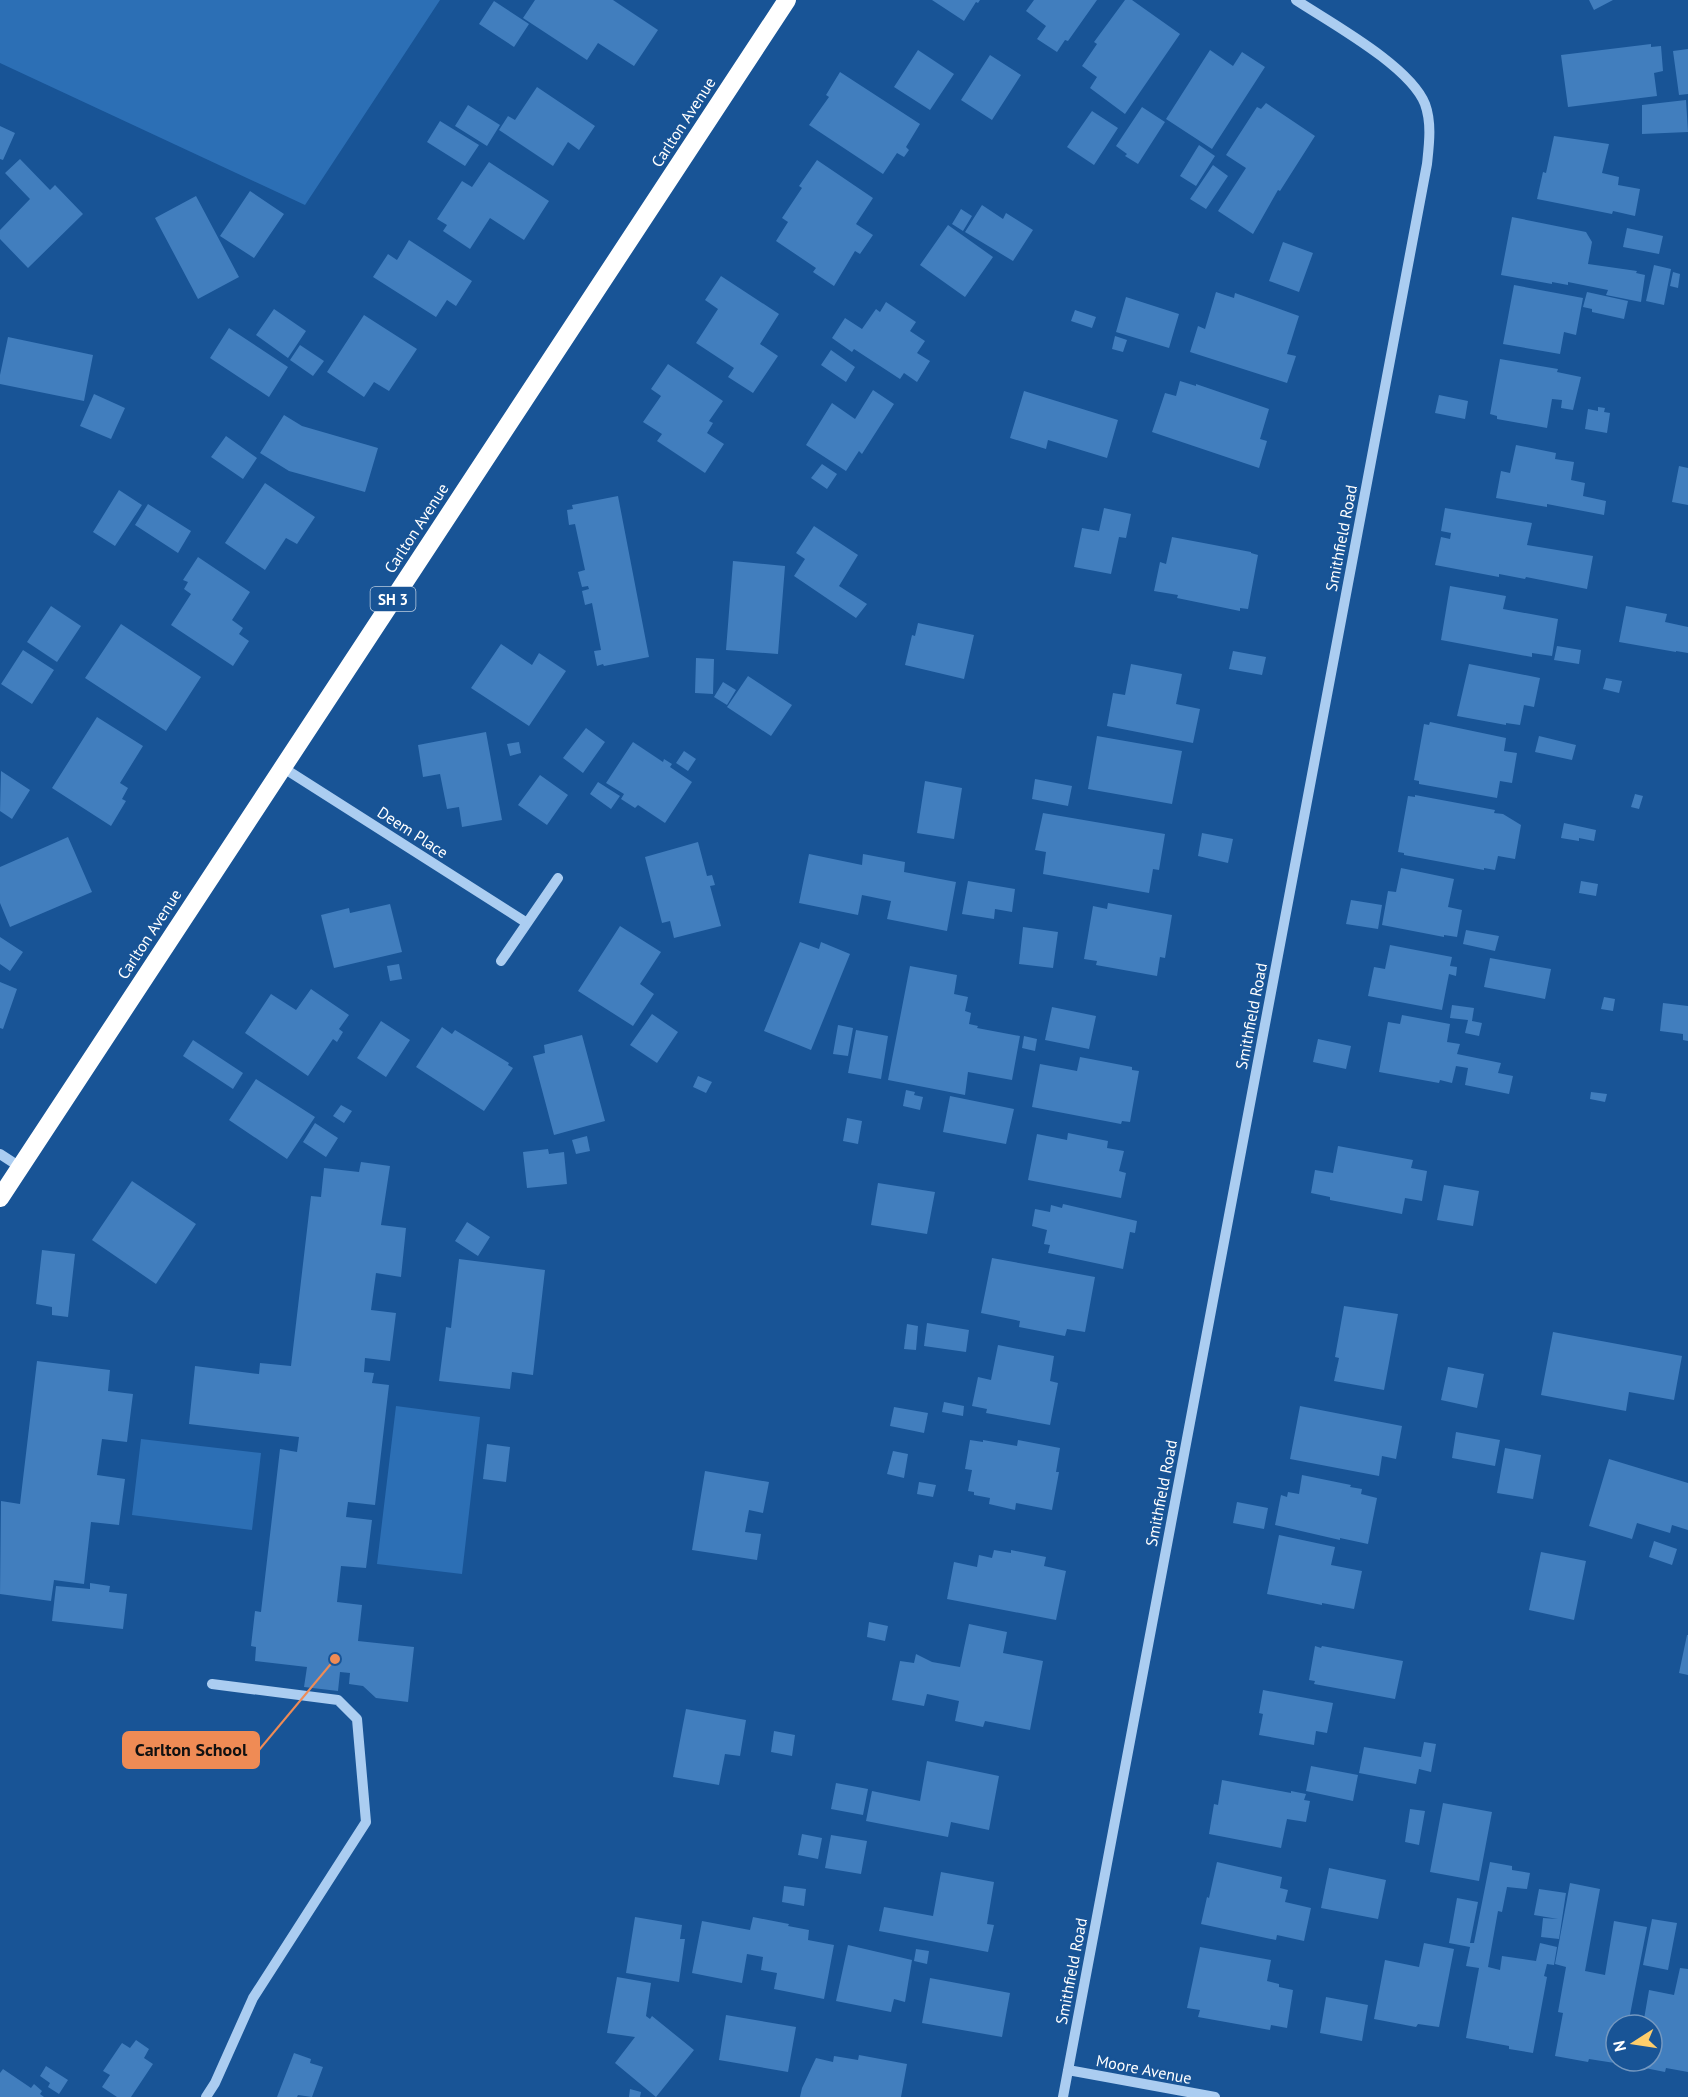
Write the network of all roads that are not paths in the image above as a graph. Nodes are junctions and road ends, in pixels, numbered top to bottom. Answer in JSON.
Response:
{"nodes":[{"id":1,"x":787,"y":0,"type":"edge"},
{"id":2,"x":1296,"y":0,"type":"edge"},
{"id":3,"x":282,"y":767,"type":"junction"},
{"id":4,"x":558,"y":878,"type":"dead end"},
{"id":5,"x":527,"y":923,"type":"junction"},
{"id":6,"x":501,"y":962,"type":"dead end"},
{"id":7,"x":0,"y":1154,"type":"edge"},
{"id":8,"x":20,"y":1167,"type":"junction"},
{"id":9,"x":0,"y":1198,"type":"edge"},
{"id":10,"x":212,"y":1684,"type":"dead end"},
{"id":11,"x":1068,"y":2070,"type":"junction"},
{"id":12,"x":206,"y":2097,"type":"edge"},
{"id":13,"x":1063,"y":2097,"type":"edge"},
{"id":14,"x":1215,"y":2097,"type":"edge"}],
"edges":[{"from":1,"to":3,"type":"highway","name":"Carlton Avenue","number":"SH 3"},
{"from":2,"to":11,"type":"street","name":"Smithfield Road"},
{"from":3,"to":5,"type":"street","name":"Deem Place"},
{"from":3,"to":8,"type":"highway","name":"Carlton Avenue","number":"SH 3"},
{"from":4,"to":5,"type":"street"},
{"from":5,"to":6,"type":"street"},
{"from":7,"to":8,"type":"street"},
{"from":8,"to":9,"type":"highway","name":"Carlton Avenue","number":"SH 3"},
{"from":10,"to":12,"type":"street"},
{"from":11,"to":13,"type":"street","name":"Smithfield Road"},
{"from":11,"to":14,"type":"street","name":"Moore Avenue"}]}
